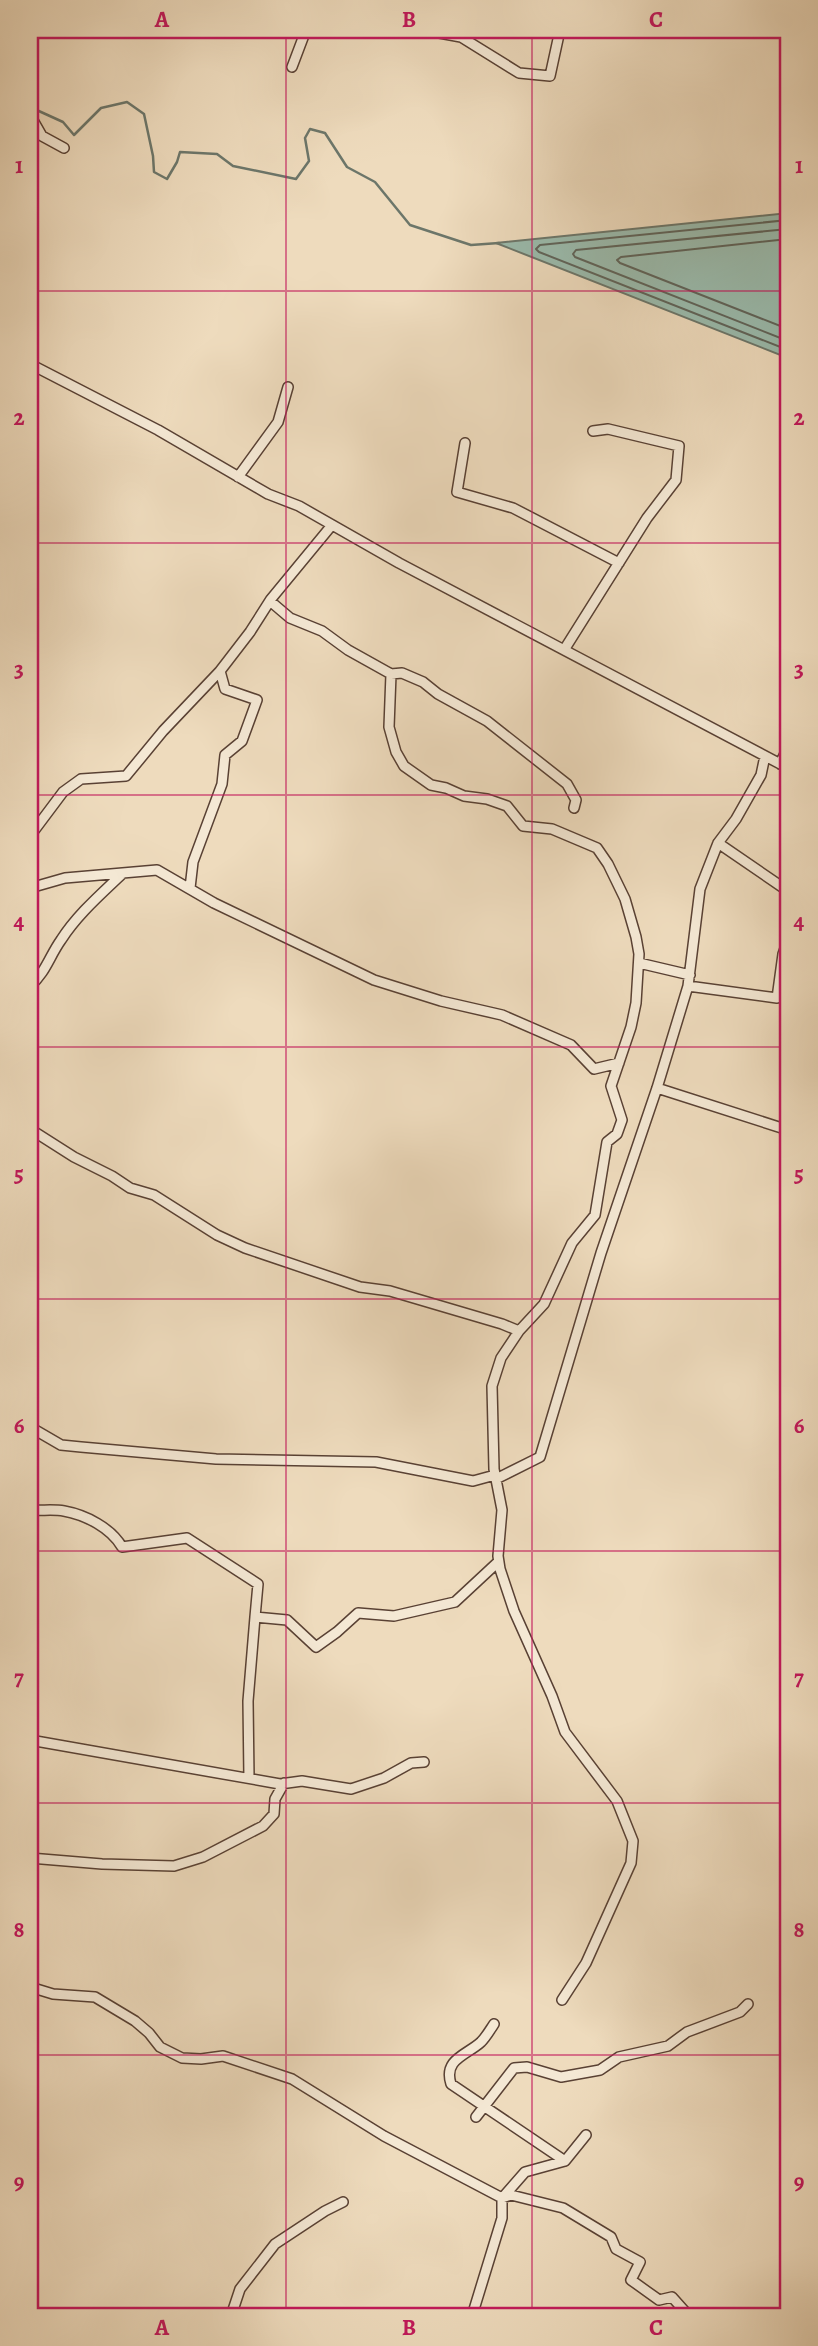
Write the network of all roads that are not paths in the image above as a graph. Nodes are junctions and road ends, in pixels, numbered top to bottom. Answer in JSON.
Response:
{"nodes":[{"id":1,"x":306,"y":30,"type":"edge"},
{"id":2,"x":423,"y":30,"type":"edge"},
{"id":3,"x":560,"y":30,"type":"edge"},
{"id":4,"x":292,"y":67,"type":"dead end"},
{"id":5,"x":30,"y":115,"type":"edge"},
{"id":6,"x":64,"y":148,"type":"dead end"},
{"id":7,"x":30,"y":364,"type":"edge"},
{"id":8,"x":288,"y":387,"type":"dead end"},
{"id":9,"x":593,"y":431,"type":"dead end"},
{"id":10,"x":465,"y":443,"type":"dead end"},
{"id":11,"x":238,"y":477,"type":"junction"},
{"id":12,"x":332,"y":526,"type":"junction"},
{"id":13,"x":620,"y":563,"type":"junction"},
{"id":14,"x":270,"y":601,"type":"junction"},
{"id":15,"x":564,"y":650,"type":"junction"},
{"id":16,"x":220,"y":671,"type":"junction"},
{"id":17,"x":391,"y":674,"type":"junction"},
{"id":18,"x":788,"y":747,"type":"edge"},
{"id":19,"x":765,"y":756,"type":"junction"},
{"id":20,"x":784,"y":766,"type":"edge"},
{"id":21,"x":574,"y":807,"type":"dead end"},
{"id":22,"x":30,"y":836,"type":"edge"},
{"id":23,"x":718,"y":843,"type":"junction"},
{"id":24,"x":122,"y":874,"type":"junction"},
{"id":25,"x":30,"y":888,"type":"edge"},
{"id":26,"x":190,"y":888,"type":"junction"},
{"id":27,"x":788,"y":891,"type":"edge"},
{"id":28,"x":788,"y":940,"type":"edge"},
{"id":29,"x":639,"y":963,"type":"junction"},
{"id":30,"x":690,"y":975,"type":"junction"},
{"id":31,"x":30,"y":986,"type":"edge"},
{"id":32,"x":688,"y":986,"type":"junction"},
{"id":33,"x":618,"y":1063,"type":"junction"},
{"id":34,"x":657,"y":1088,"type":"junction"},
{"id":35,"x":30,"y":1129,"type":"edge"},
{"id":36,"x":788,"y":1130,"type":"edge"},
{"id":37,"x":519,"y":1331,"type":"junction"},
{"id":38,"x":30,"y":1427,"type":"edge"},
{"id":39,"x":495,"y":1477,"type":"junction"},
{"id":40,"x":30,"y":1510,"type":"edge"},
{"id":41,"x":498,"y":1562,"type":"junction"},
{"id":42,"x":256,"y":1617,"type":"junction"},
{"id":43,"x":30,"y":1740,"type":"edge"},
{"id":44,"x":424,"y":1762,"type":"dead end"},
{"id":45,"x":249,"y":1778,"type":"junction"},
{"id":46,"x":284,"y":1783,"type":"junction"},
{"id":47,"x":30,"y":1858,"type":"edge"},
{"id":48,"x":30,"y":1987,"type":"edge"},
{"id":49,"x":562,"y":2000,"type":"dead end"},
{"id":50,"x":748,"y":2004,"type":"dead end"},
{"id":51,"x":494,"y":2024,"type":"dead end"},
{"id":52,"x":485,"y":2107,"type":"junction"},
{"id":53,"x":477,"y":2117,"type":"dead end"},
{"id":54,"x":586,"y":2135,"type":"dead end"},
{"id":55,"x":565,"y":2161,"type":"junction"},
{"id":56,"x":502,"y":2198,"type":"junction"},
{"id":57,"x":342,"y":2202,"type":"dead end"},
{"id":58,"x":231,"y":2316,"type":"edge"},
{"id":59,"x":472,"y":2316,"type":"edge"},
{"id":60,"x":689,"y":2316,"type":"edge"}],
"edges":[{"from":1,"to":4,"type":"street"},
{"from":2,"to":3,"type":"street"},
{"from":5,"to":6,"type":"street"},
{"from":7,"to":11,"type":"street"},
{"from":8,"to":11,"type":"street"},
{"from":9,"to":13,"type":"street"},
{"from":10,"to":13,"type":"street"},
{"from":11,"to":12,"type":"street"},
{"from":12,"to":14,"type":"street"},
{"from":12,"to":15,"type":"street"},
{"from":13,"to":15,"type":"street"},
{"from":14,"to":16,"type":"street"},
{"from":14,"to":17,"type":"street"},
{"from":15,"to":19,"type":"street"},
{"from":16,"to":22,"type":"street"},
{"from":16,"to":26,"type":"street"},
{"from":17,"to":21,"type":"street"},
{"from":17,"to":29,"type":"street"},
{"from":18,"to":20,"type":"street"},
{"from":19,"to":20,"type":"street"},
{"from":19,"to":23,"type":"street"},
{"from":23,"to":27,"type":"street"},
{"from":23,"to":30,"type":"street"},
{"from":24,"to":25,"type":"street"},
{"from":24,"to":26,"type":"street"},
{"from":24,"to":31,"type":"street"},
{"from":26,"to":33,"type":"street"},
{"from":28,"to":32,"type":"street"},
{"from":29,"to":30,"type":"street"},
{"from":29,"to":33,"type":"street"},
{"from":30,"to":32,"type":"street"},
{"from":32,"to":34,"type":"street"},
{"from":33,"to":37,"type":"street"},
{"from":34,"to":36,"type":"street"},
{"from":34,"to":39,"type":"street"},
{"from":35,"to":37,"type":"street"},
{"from":37,"to":39,"type":"street"},
{"from":38,"to":39,"type":"street"},
{"from":39,"to":41,"type":"street"},
{"from":40,"to":42,"type":"street"},
{"from":41,"to":42,"type":"street"},
{"from":41,"to":49,"type":"street"},
{"from":42,"to":45,"type":"street"},
{"from":43,"to":45,"type":"street"},
{"from":44,"to":46,"type":"street"},
{"from":45,"to":46,"type":"street"},
{"from":46,"to":47,"type":"street"},
{"from":48,"to":56,"type":"street"},
{"from":50,"to":52,"type":"street"},
{"from":51,"to":52,"type":"street"},
{"from":52,"to":53,"type":"street"},
{"from":52,"to":55,"type":"street"},
{"from":54,"to":55,"type":"street"},
{"from":55,"to":56,"type":"street"},
{"from":56,"to":59,"type":"street"},
{"from":56,"to":60,"type":"street"},
{"from":57,"to":58,"type":"street"}]}
